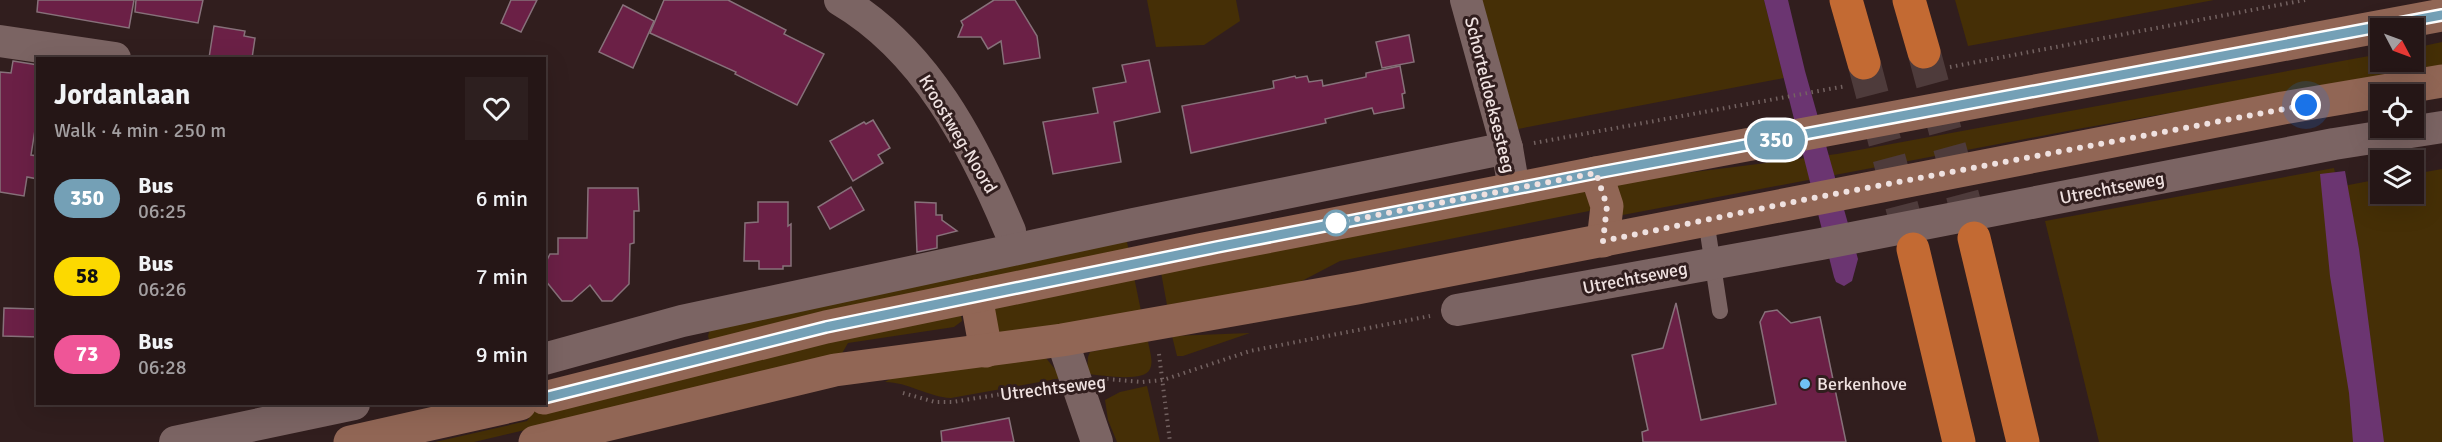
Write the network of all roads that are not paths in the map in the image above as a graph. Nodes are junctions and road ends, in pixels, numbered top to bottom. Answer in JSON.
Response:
{"nodes":[{"id":1,"x":840,"y":0,"type":"edge"},
{"id":2,"x":1466,"y":0,"type":"edge"},
{"id":3,"x":1846,"y":0,"type":"edge"},
{"id":4,"x":1909,"y":0,"type":"edge"},
{"id":5,"x":2442,"y":15,"type":"edge"},
{"id":6,"x":0,"y":41,"type":"edge"},
{"id":7,"x":1924,"y":52,"type":"tunnel mouth"},
{"id":8,"x":108,"y":57,"type":"edge"},
{"id":9,"x":1864,"y":63,"type":"tunnel mouth"},
{"id":10,"x":2442,"y":81,"type":"edge"},
{"id":11,"x":2442,"y":127,"type":"edge"},
{"id":12,"x":1507,"y":148,"type":"junction"},
{"id":13,"x":1596,"y":173,"type":"junction"},
{"id":14,"x":1514,"y":189,"type":"junction"},
{"id":15,"x":1706,"y":220,"type":"junction"},
{"id":16,"x":1010,"y":231,"type":"dead end"},
{"id":17,"x":1974,"y":238,"type":"tunnel mouth"},
{"id":18,"x":1603,"y":241,"type":"junction"},
{"id":19,"x":1913,"y":249,"type":"tunnel mouth"},
{"id":20,"x":1711,"y":263,"type":"junction"},
{"id":21,"x":976,"y":296,"type":"junction"},
{"id":22,"x":1457,"y":310,"type":"road end"},
{"id":23,"x":1720,"y":311,"type":"dead end"},
{"id":24,"x":682,"y":321,"type":"junction"},
{"id":25,"x":1062,"y":340,"type":"junction"},
{"id":26,"x":986,"y":351,"type":"junction"},
{"id":27,"x":546,"y":358,"type":"edge"},
{"id":28,"x":690,"y":360,"type":"junction"},
{"id":29,"x":546,"y":397,"type":"edge"},
{"id":30,"x":349,"y":405,"type":"edge"},
{"id":31,"x":516,"y":405,"type":"edge"},
{"id":32,"x":408,"y":436,"type":"edge"},
{"id":33,"x":175,"y":442,"type":"edge"},
{"id":34,"x":350,"y":442,"type":"edge"},
{"id":35,"x":535,"y":442,"type":"edge"},
{"id":36,"x":1097,"y":442,"type":"edge"},
{"id":37,"x":1959,"y":442,"type":"edge"},
{"id":38,"x":2023,"y":442,"type":"edge"}],
"edges":[{"from":1,"to":16,"type":"street","name":"Kroostweg-Noord"},
{"from":2,"to":12,"type":"street","name":"Schorteldoeksesteeg"},
{"from":3,"to":9,"type":"highway"},
{"from":4,"to":7,"type":"highway"},
{"from":5,"to":13,"type":"main road"},
{"from":6,"to":8,"type":"street"},
{"from":10,"to":15,"type":"main road"},
{"from":11,"to":20,"type":"street","name":"Utrechtseweg"},
{"from":12,"to":14,"type":"street","name":"Schorteldoeksesteeg"},
{"from":12,"to":24,"type":"street"},
{"from":13,"to":14,"type":"main road"},
{"from":13,"to":18,"type":"main road"},
{"from":14,"to":21,"type":"main road"},
{"from":15,"to":18,"type":"main road"},
{"from":15,"to":20,"type":"lane"},
{"from":17,"to":38,"type":"highway"},
{"from":18,"to":25,"type":"main road"},
{"from":19,"to":37,"type":"highway"},
{"from":20,"to":22,"type":"street","name":"Utrechtseweg"},
{"from":20,"to":23,"type":"lane"},
{"from":21,"to":26,"type":"main road"},
{"from":21,"to":28,"type":"main road"},
{"from":24,"to":27,"type":"street"},
{"from":24,"to":28,"type":"street"},
{"from":25,"to":26,"type":"main road"},
{"from":25,"to":36,"type":"street"},
{"from":26,"to":35,"type":"main road"},
{"from":28,"to":29,"type":"main road"},
{"from":30,"to":33,"type":"street"},
{"from":31,"to":32,"type":"main road"},
{"from":32,"to":34,"type":"main road"}]}
